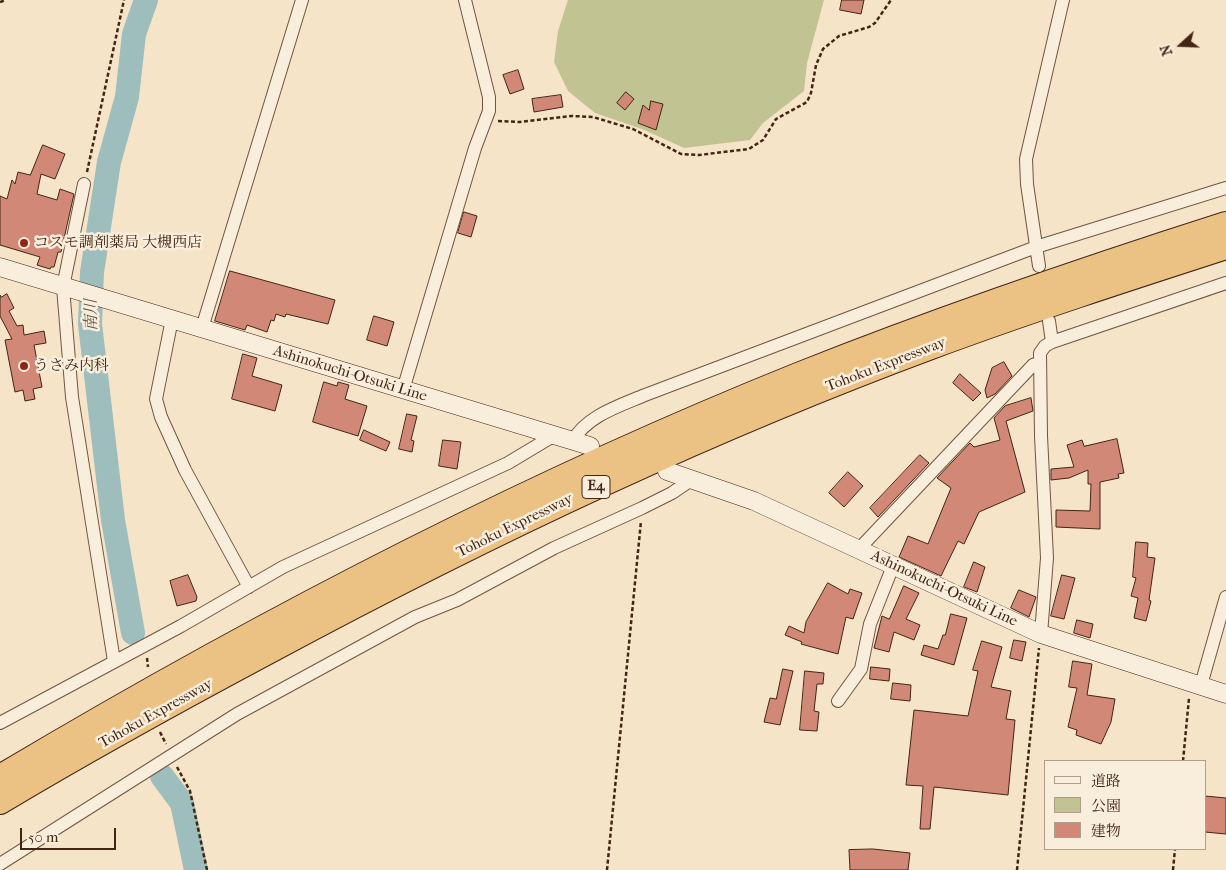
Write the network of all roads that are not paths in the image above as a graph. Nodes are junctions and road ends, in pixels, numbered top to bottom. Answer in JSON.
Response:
{"nodes":[{"id":1,"x":302,"y":0,"type":"edge"},
{"id":2,"x":465,"y":0,"type":"edge"},
{"id":3,"x":1063,"y":0,"type":"edge"},
{"id":4,"x":84,"y":184,"type":"road end"},
{"id":5,"x":1226,"y":188,"type":"edge"},
{"id":6,"x":1226,"y":224,"type":"edge"},
{"id":7,"x":1036,"y":247,"type":"junction"},
{"id":8,"x":1226,"y":247,"type":"edge"},
{"id":9,"x":1039,"y":266,"type":"dead end"},
{"id":10,"x":0,"y":267,"type":"edge"},
{"id":11,"x":1226,"y":282,"type":"edge"},
{"id":12,"x":67,"y":288,"type":"junction"},
{"id":13,"x":172,"y":320,"type":"junction"},
{"id":14,"x":1049,"y":321,"type":"dead end"},
{"id":15,"x":202,"y":328,"type":"junction"},
{"id":16,"x":1052,"y":342,"type":"junction"},
{"id":17,"x":1039,"y":363,"type":"junction"},
{"id":18,"x":403,"y":390,"type":"junction"},
{"id":19,"x":553,"y":436,"type":"junction"},
{"id":20,"x":572,"y":442,"type":"junction"},
{"id":21,"x":590,"y":446,"type":"dead end"},
{"id":22,"x":667,"y":471,"type":"dead end"},
{"id":23,"x":691,"y":480,"type":"junction"},
{"id":24,"x":858,"y":550,"type":"junction"},
{"id":25,"x":892,"y":566,"type":"junction"},
{"id":26,"x":249,"y":587,"type":"junction"},
{"id":27,"x":1226,"y":597,"type":"edge"},
{"id":28,"x":1040,"y":634,"type":"junction"},
{"id":29,"x":114,"y":661,"type":"junction"},
{"id":30,"x":1196,"y":683,"type":"junction"},
{"id":31,"x":1226,"y":694,"type":"edge"},
{"id":32,"x":838,"y":701,"type":"dead end"},
{"id":33,"x":0,"y":723,"type":"edge"},
{"id":34,"x":0,"y":777,"type":"edge"},
{"id":35,"x":0,"y":802,"type":"edge"},
{"id":36,"x":0,"y":864,"type":"edge"}],
"edges":[{"from":1,"to":15,"type":"street"},
{"from":2,"to":18,"type":"street"},
{"from":3,"to":7,"type":"street"},
{"from":4,"to":12,"type":"street"},
{"from":5,"to":7,"type":"street"},
{"from":6,"to":34,"type":"highway","name":"Tohoku Expressway","number":"E4"},
{"from":7,"to":9,"type":"street"},
{"from":7,"to":20,"type":"street"},
{"from":8,"to":35,"type":"highway","name":"Tohoku Expressway","number":"E4"},
{"from":10,"to":12,"type":"main road","name":"Ashinokuchi-Otsuki Line"},
{"from":11,"to":16,"type":"street"},
{"from":12,"to":13,"type":"main road","name":"Ashinokuchi-Otsuki Line"},
{"from":12,"to":29,"type":"street"},
{"from":13,"to":15,"type":"main road","name":"Ashinokuchi-Otsuki Line"},
{"from":13,"to":26,"type":"street"},
{"from":14,"to":16,"type":"street"},
{"from":15,"to":18,"type":"main road","name":"Ashinokuchi-Otsuki Line"},
{"from":16,"to":17,"type":"street"},
{"from":17,"to":24,"type":"street"},
{"from":17,"to":28,"type":"street"},
{"from":18,"to":19,"type":"main road","name":"Ashinokuchi-Otsuki Line"},
{"from":19,"to":20,"type":"main road","name":"Ashinokuchi-Otsuki Line"},
{"from":19,"to":26,"type":"street"},
{"from":20,"to":21,"type":"main road","name":"Ashinokuchi-Otsuki Line"},
{"from":22,"to":23,"type":"main road","name":"Ashinokuchi-Otsuki Line"},
{"from":23,"to":24,"type":"main road","name":"Ashinokuchi-Otsuki Line"},
{"from":23,"to":36,"type":"street"},
{"from":24,"to":25,"type":"main road","name":"Ashinokuchi-Otsuki Line"},
{"from":25,"to":28,"type":"main road","name":"Ashinokuchi-Otsuki Line"},
{"from":25,"to":32,"type":"street"},
{"from":26,"to":29,"type":"street"},
{"from":27,"to":30,"type":"street"},
{"from":28,"to":30,"type":"main road","name":"Ashinokuchi-Otsuki Line"},
{"from":29,"to":33,"type":"street"},
{"from":30,"to":31,"type":"main road","name":"Ashinokuchi-Otsuki Line"}]}
